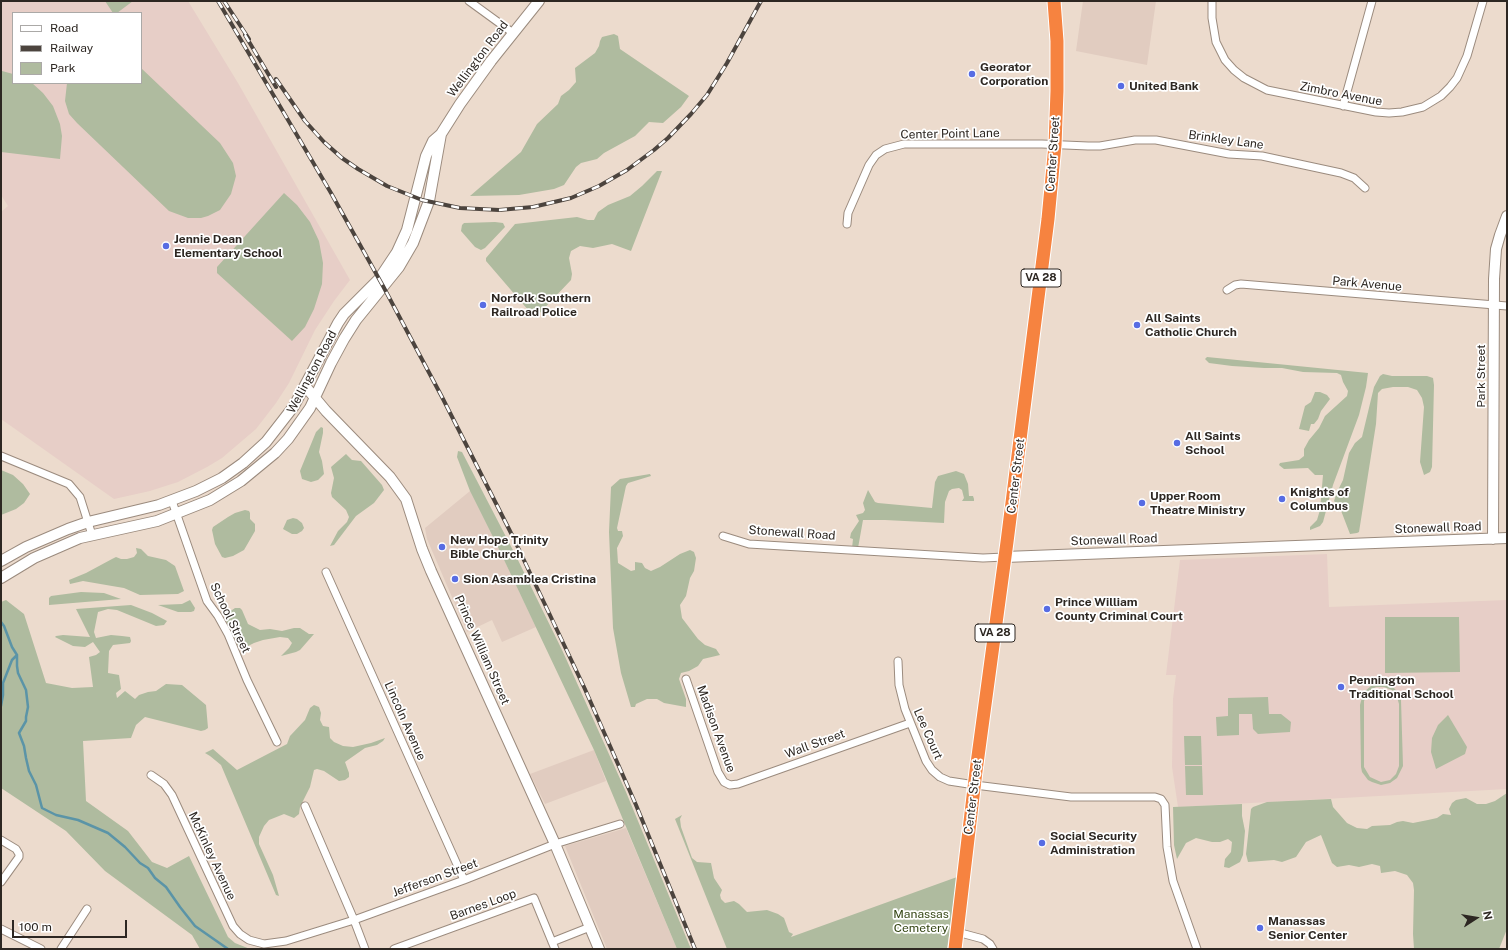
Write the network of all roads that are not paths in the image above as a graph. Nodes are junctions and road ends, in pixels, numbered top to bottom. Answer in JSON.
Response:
{"nodes":[{"id":1,"x":469,"y":1,"type":"edge"},
{"id":2,"x":539,"y":1,"type":"edge"},
{"id":3,"x":1054,"y":1,"type":"edge"},
{"id":4,"x":1212,"y":1,"type":"edge"},
{"id":5,"x":1372,"y":1,"type":"edge"},
{"id":6,"x":1483,"y":1,"type":"edge"},
{"id":7,"x":513,"y":33,"type":"junction"},
{"id":8,"x":1343,"y":106,"type":"junction"},
{"id":9,"x":441,"y":134,"type":"junction"},
{"id":10,"x":1055,"y":145,"type":"junction"},
{"id":11,"x":1365,"y":188,"type":"dead end"},
{"id":12,"x":1507,"y":216,"type":"edge"},
{"id":13,"x":847,"y":224,"type":"dead end"},
{"id":14,"x":1227,"y":290,"type":"dead end"},
{"id":15,"x":1494,"y":306,"type":"junction"},
{"id":16,"x":1507,"y":306,"type":"edge"},
{"id":17,"x":305,"y":386,"type":"junction"},
{"id":18,"x":315,"y":399,"type":"junction"},
{"id":19,"x":1,"y":456,"type":"edge"},
{"id":20,"x":172,"y":501,"type":"junction"},
{"id":21,"x":176,"y":514,"type":"junction"},
{"id":22,"x":88,"y":522,"type":"junction"},
{"id":23,"x":92,"y":535,"type":"junction"},
{"id":24,"x":723,"y":536,"type":"dead end"},
{"id":25,"x":1507,"y":538,"type":"edge"},
{"id":26,"x":1493,"y":539,"type":"junction"},
{"id":27,"x":1005,"y":557,"type":"junction"},
{"id":28,"x":1,"y":561,"type":"edge"},
{"id":29,"x":326,"y":572,"type":"dead end"},
{"id":30,"x":1,"y":578,"type":"edge"},
{"id":31,"x":898,"y":661,"type":"dead end"},
{"id":32,"x":686,"y":679,"type":"dead end"},
{"id":33,"x":910,"y":723,"type":"junction"},
{"id":34,"x":277,"y":742,"type":"dead end"},
{"id":35,"x":151,"y":775,"type":"dead end"},
{"id":36,"x":728,"y":784,"type":"joint"},
{"id":37,"x":975,"y":785,"type":"junction"},
{"id":38,"x":305,"y":806,"type":"dead end"},
{"id":39,"x":620,"y":824,"type":"dead end"},
{"id":40,"x":1,"y":840,"type":"edge"},
{"id":41,"x":555,"y":844,"type":"junction"},
{"id":42,"x":464,"y":880,"type":"junction"},
{"id":43,"x":1,"y":882,"type":"edge"},
{"id":44,"x":87,"y":909,"type":"dead end"},
{"id":45,"x":354,"y":920,"type":"junction"},
{"id":46,"x":590,"y":927,"type":"junction"},
{"id":47,"x":1,"y":929,"type":"edge"},
{"id":48,"x":957,"y":932,"type":"junction"},
{"id":49,"x":256,"y":943,"type":"joint"},
{"id":50,"x":554,"y":945,"type":"edge"},
{"id":51,"x":41,"y":949,"type":"edge"},
{"id":52,"x":60,"y":949,"type":"edge"},
{"id":53,"x":365,"y":949,"type":"edge"},
{"id":54,"x":394,"y":949,"type":"edge"},
{"id":55,"x":599,"y":949,"type":"edge"},
{"id":56,"x":955,"y":949,"type":"edge"},
{"id":57,"x":993,"y":949,"type":"edge"},
{"id":58,"x":1197,"y":949,"type":"edge"}],
"edges":[{"from":1,"to":7,"type":"street"},
{"from":2,"to":7,"type":"main road","name":"Wellington Road"},
{"from":3,"to":10,"type":"highway","name":"Center Street","number":"VA 28"},
{"from":4,"to":8,"type":"street","name":"Zimbro Avenue"},
{"from":5,"to":8,"type":"street"},
{"from":6,"to":8,"type":"street","name":"Zimbro Avenue"},
{"from":7,"to":9,"type":"main road","name":"Wellington Road"},
{"from":9,"to":17,"type":"main road","name":"Wellington Road"},
{"from":9,"to":18,"type":"main road","name":"Wellington Road"},
{"from":10,"to":11,"type":"street","name":"Brinkley Lane"},
{"from":10,"to":13,"type":"street","name":"Center Point Lane"},
{"from":10,"to":27,"type":"highway","name":"Center Street","number":"VA 28"},
{"from":12,"to":15,"type":"main road","name":"Park Street"},
{"from":14,"to":15,"type":"street","name":"Park Avenue"},
{"from":15,"to":16,"type":"street","name":"Park Avenue"},
{"from":15,"to":26,"type":"main road","name":"Park Street"},
{"from":17,"to":18,"type":"main road","name":"Prince William Street"},
{"from":17,"to":20,"type":"main road","name":"Wellington Road"},
{"from":18,"to":21,"type":"main road","name":"Wellington Road"},
{"from":18,"to":41,"type":"main road","name":"Prince William Street"},
{"from":19,"to":22,"type":"street"},
{"from":20,"to":21,"type":"street","name":"School Street"},
{"from":20,"to":22,"type":"main road","name":"Wellington Road"},
{"from":21,"to":23,"type":"main road","name":"Wellington Road"},
{"from":21,"to":34,"type":"street","name":"School Street"},
{"from":22,"to":23,"type":"street"},
{"from":22,"to":28,"type":"main road","name":"Wellington Road"},
{"from":23,"to":30,"type":"main road","name":"Wellington Road"},
{"from":24,"to":27,"type":"street","name":"Stonewall Road"},
{"from":25,"to":26,"type":"main road","name":"Stonewall Road"},
{"from":26,"to":27,"type":"main road","name":"Stonewall Road"},
{"from":27,"to":37,"type":"highway","name":"Center Street","number":"VA 28"},
{"from":29,"to":42,"type":"street","name":"Lincoln Avenue"},
{"from":31,"to":33,"type":"street","name":"Lee Court"},
{"from":32,"to":36,"type":"street","name":"Madison Avenue"},
{"from":33,"to":36,"type":"street","name":"Wall Street"},
{"from":33,"to":37,"type":"street","name":"Lee Court"},
{"from":35,"to":49,"type":"street","name":"McKinley Avenue"},
{"from":37,"to":48,"type":"highway","name":"Center Street","number":"VA 28"},
{"from":37,"to":58,"type":"street","name":"Lee Court"},
{"from":38,"to":45,"type":"street"},
{"from":39,"to":41,"type":"street","name":"Jefferson Street"},
{"from":40,"to":43,"type":"street"},
{"from":41,"to":42,"type":"street","name":"Jefferson Street"},
{"from":41,"to":46,"type":"main road","name":"Prince William Street"},
{"from":42,"to":45,"type":"street","name":"Jefferson Street"},
{"from":44,"to":52,"type":"street"},
{"from":45,"to":49,"type":"street","name":"Jefferson Street"},
{"from":45,"to":53,"type":"street"},
{"from":46,"to":50,"type":"street","name":"Barnes Loop"},
{"from":46,"to":55,"type":"main road","name":"Prince William Street"},
{"from":47,"to":51,"type":"street"},
{"from":48,"to":56,"type":"highway","name":"Center Street","number":"VA 28"},
{"from":48,"to":57,"type":"street"},
{"from":50,"to":54,"type":"street","name":"Barnes Loop"}]}
